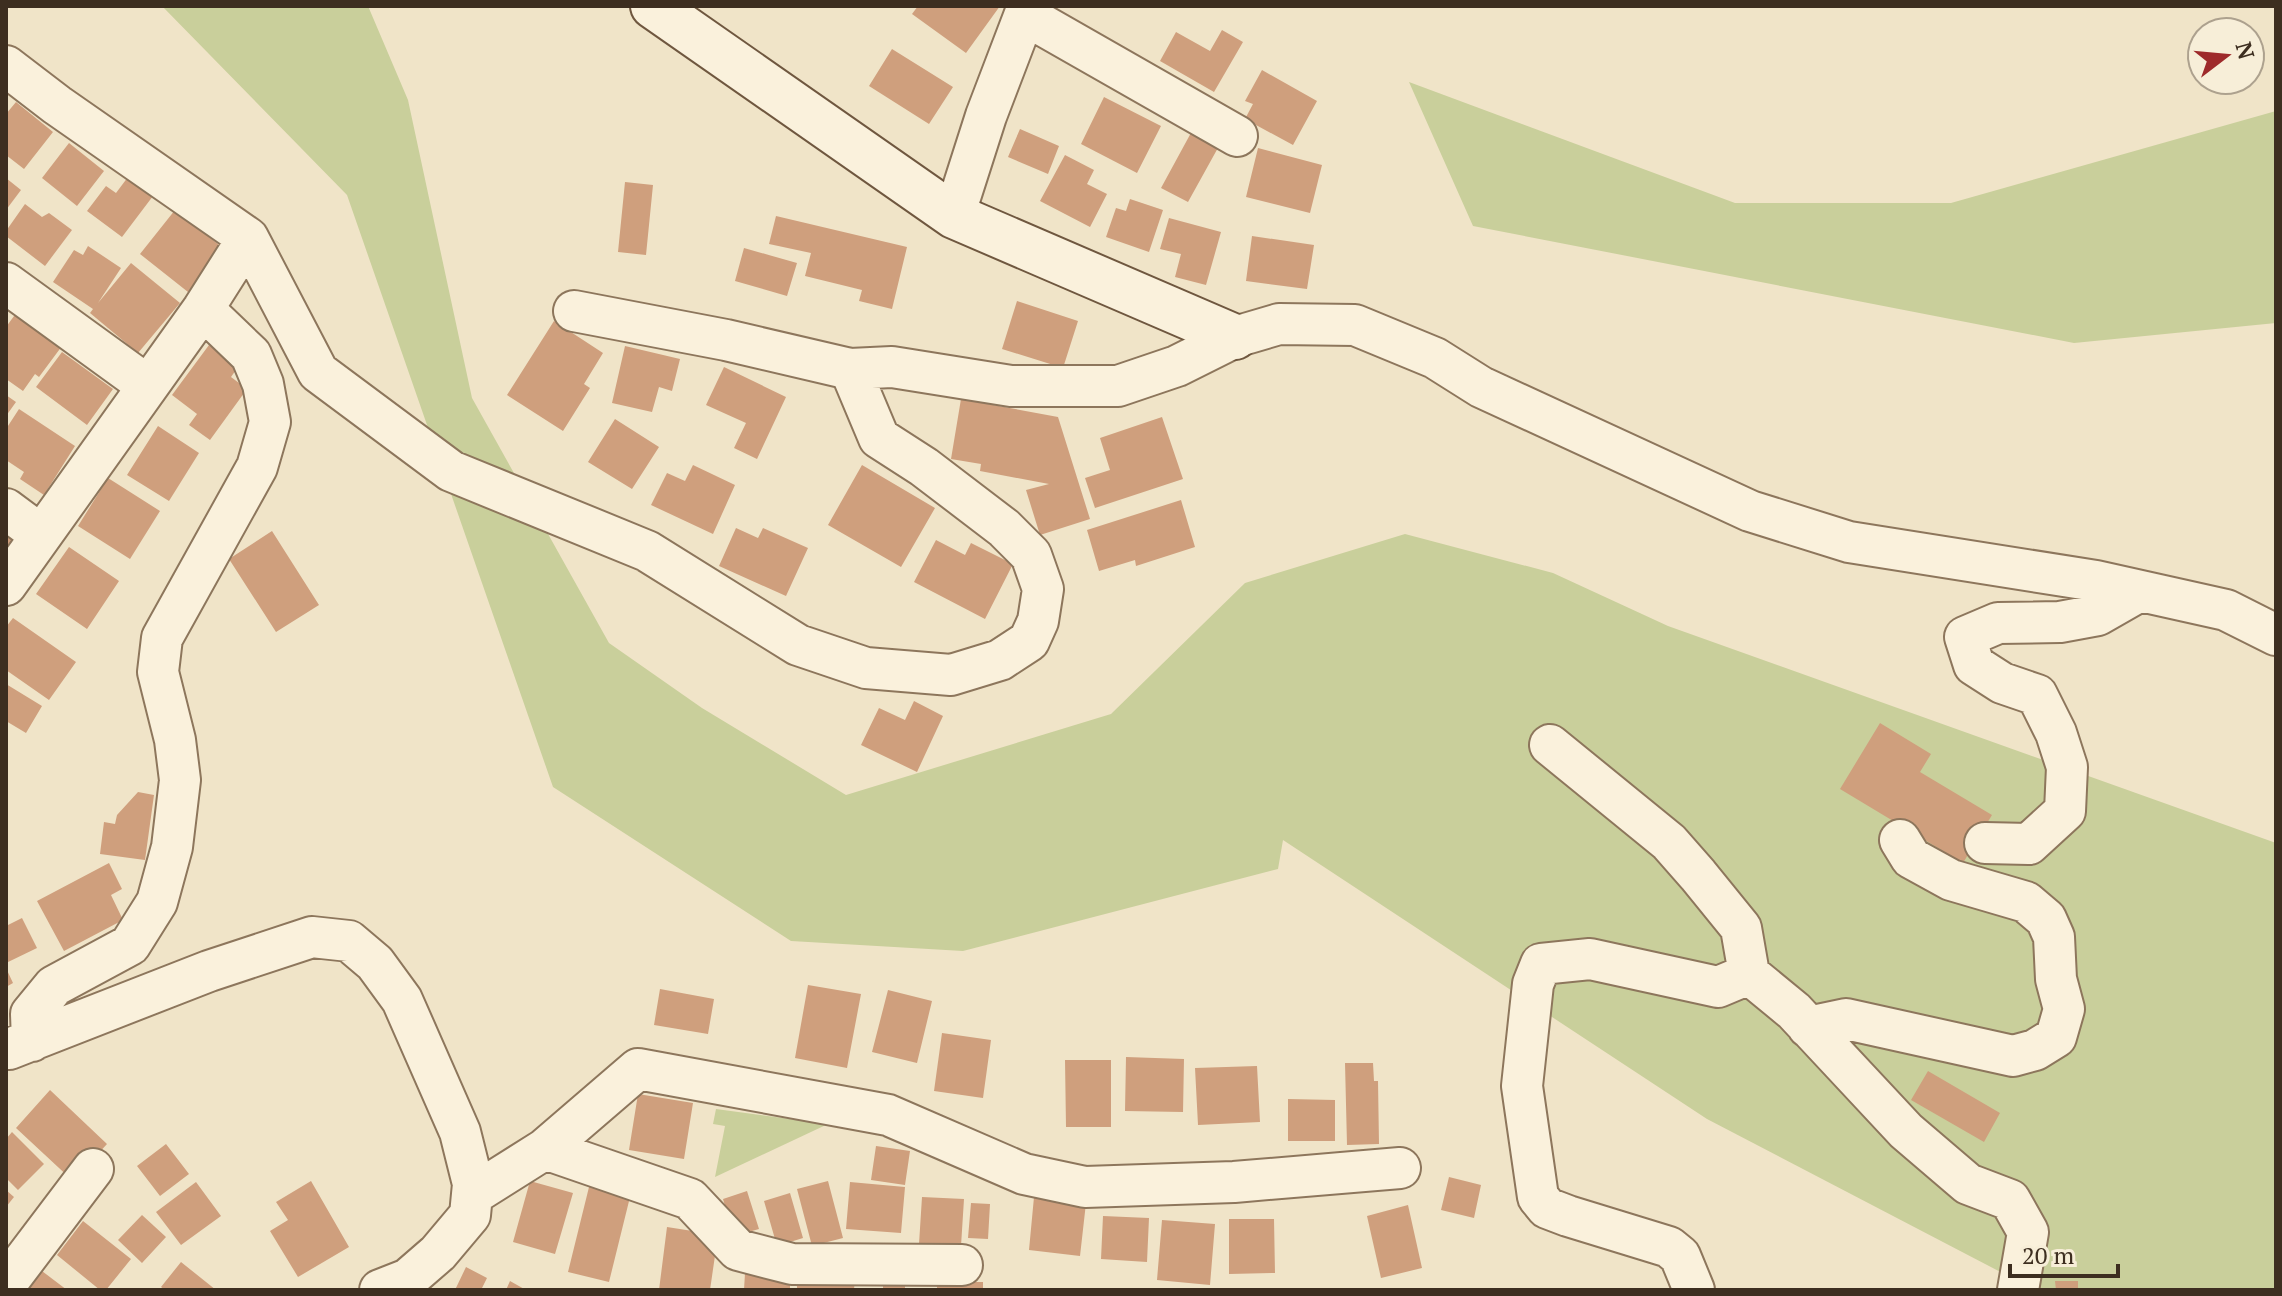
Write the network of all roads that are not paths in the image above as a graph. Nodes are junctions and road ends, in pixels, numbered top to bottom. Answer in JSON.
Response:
{"nodes":[{"id":1,"x":653,"y":6,"type":"edge"},
{"id":2,"x":1027,"y":11,"type":"edge"},
{"id":3,"x":6,"y":66,"type":"edge"},
{"id":4,"x":1237,"y":136,"type":"dead end"},
{"id":5,"x":954,"y":216,"type":"junction"},
{"id":6,"x":248,"y":238,"type":"junction"},
{"id":7,"x":6,"y":283,"type":"edge"},
{"id":8,"x":203,"y":309,"type":"junction"},
{"id":9,"x":574,"y":311,"type":"dead end"},
{"id":10,"x":1235,"y":337,"type":"junction"},
{"id":11,"x":850,"y":369,"type":"junction"},
{"id":12,"x":148,"y":386,"type":"junction"},
{"id":13,"x":6,"y":509,"type":"edge"},
{"id":14,"x":41,"y":535,"type":"junction"},
{"id":15,"x":6,"y":585,"type":"edge"},
{"id":16,"x":2140,"y":591,"type":"junction"},
{"id":17,"x":2276,"y":635,"type":"edge"},
{"id":18,"x":1550,"y":745,"type":"dead end"},
{"id":19,"x":1900,"y":840,"type":"dead end"},
{"id":20,"x":1985,"y":843,"type":"dead end"},
{"id":21,"x":1749,"y":974,"type":"junction"},
{"id":22,"x":1808,"y":1027,"type":"junction"},
{"id":23,"x":19,"y":1045,"type":"edge"},
{"id":24,"x":545,"y":1149,"type":"junction"},
{"id":25,"x":1400,"y":1168,"type":"dead end"},
{"id":26,"x":93,"y":1169,"type":"dead end"},
{"id":27,"x":472,"y":1195,"type":"junction"},
{"id":28,"x":962,"y":1265,"type":"dead end"},
{"id":29,"x":6,"y":1284,"type":"edge"},
{"id":30,"x":380,"y":1290,"type":"edge"},
{"id":31,"x":1694,"y":1290,"type":"edge"},
{"id":32,"x":2018,"y":1290,"type":"edge"}],
"edges":[{"from":1,"to":5,"type":"street"},
{"from":2,"to":4,"type":"street"},
{"from":2,"to":5,"type":"street"},
{"from":3,"to":6,"type":"street"},
{"from":5,"to":10,"type":"street"},
{"from":6,"to":8,"type":"street"},
{"from":6,"to":11,"type":"street"},
{"from":7,"to":12,"type":"street"},
{"from":8,"to":12,"type":"street"},
{"from":8,"to":23,"type":"street"},
{"from":9,"to":11,"type":"street"},
{"from":10,"to":11,"type":"street"},
{"from":10,"to":16,"type":"street"},
{"from":12,"to":14,"type":"street"},
{"from":13,"to":14,"type":"street"},
{"from":14,"to":15,"type":"street"},
{"from":16,"to":17,"type":"street"},
{"from":16,"to":20,"type":"street"},
{"from":18,"to":21,"type":"street"},
{"from":19,"to":22,"type":"street"},
{"from":21,"to":22,"type":"street"},
{"from":21,"to":31,"type":"street"},
{"from":22,"to":32,"type":"street"},
{"from":23,"to":27,"type":"street"},
{"from":24,"to":25,"type":"street"},
{"from":24,"to":27,"type":"street"},
{"from":24,"to":28,"type":"street"},
{"from":26,"to":29,"type":"street"},
{"from":27,"to":30,"type":"street"}]}
